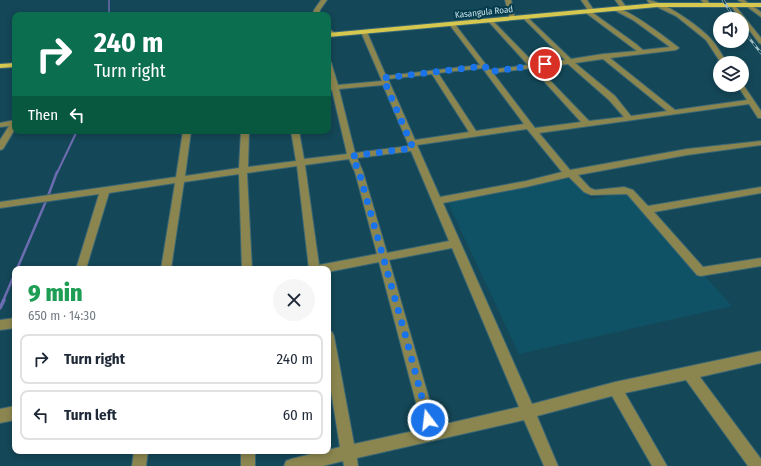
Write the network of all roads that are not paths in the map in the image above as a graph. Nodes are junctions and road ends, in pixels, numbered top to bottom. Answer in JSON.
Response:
{"nodes":[{"id":1,"x":324,"y":0,"type":"edge"},
{"id":2,"x":508,"y":0,"type":"edge"},
{"id":3,"x":584,"y":0,"type":"edge"},
{"id":4,"x":618,"y":0,"type":"edge"},
{"id":5,"x":650,"y":0,"type":"edge"},
{"id":6,"x":704,"y":0,"type":"edge"},
{"id":7,"x":741,"y":0,"type":"edge"},
{"id":8,"x":657,"y":5,"type":"junction"},
{"id":9,"x":733,"y":5,"type":"junction"},
{"id":10,"x":746,"y":5,"type":"junction"},
{"id":11,"x":761,"y":5,"type":"edge"},
{"id":12,"x":709,"y":6,"type":"junction"},
{"id":13,"x":624,"y":8,"type":"junction"},
{"id":14,"x":616,"y":9,"type":"junction"},
{"id":15,"x":317,"y":12,"type":"edge"},
{"id":16,"x":590,"y":12,"type":"junction"},
{"id":17,"x":761,"y":15,"type":"edge"},
{"id":18,"x":525,"y":17,"type":"junction"},
{"id":19,"x":513,"y":18,"type":"junction"},
{"id":20,"x":491,"y":21,"type":"junction"},
{"id":21,"x":452,"y":24,"type":"junction"},
{"id":22,"x":364,"y":32,"type":"junction"},
{"id":23,"x":331,"y":35,"type":"edge"},
{"id":24,"x":761,"y":42,"type":"edge"},
{"id":25,"x":641,"y":52,"type":"junction"},
{"id":26,"x":603,"y":56,"type":"junction"},
{"id":27,"x":720,"y":56,"type":"edge"},
{"id":28,"x":569,"y":61,"type":"junction"},
{"id":29,"x":12,"y":65,"type":"edge"},
{"id":30,"x":533,"y":65,"type":"junction"},
{"id":31,"x":0,"y":66,"type":"edge"},
{"id":32,"x":486,"y":69,"type":"junction"},
{"id":33,"x":434,"y":72,"type":"junction"},
{"id":34,"x":384,"y":80,"type":"junction"},
{"id":35,"x":332,"y":88,"type":"edge"},
{"id":36,"x":745,"y":92,"type":"edge"},
{"id":37,"x":751,"y":102,"type":"junction"},
{"id":38,"x":673,"y":112,"type":"junction"},
{"id":39,"x":761,"y":116,"type":"edge"},
{"id":40,"x":630,"y":119,"type":"junction"},
{"id":41,"x":12,"y":123,"type":"edge"},
{"id":42,"x":587,"y":124,"type":"junction"},
{"id":43,"x":0,"y":125,"type":"edge"},
{"id":44,"x":12,"y":127,"type":"edge"},
{"id":45,"x":531,"y":129,"type":"junction"},
{"id":46,"x":187,"y":134,"type":"edge"},
{"id":47,"x":245,"y":134,"type":"edge"},
{"id":48,"x":295,"y":134,"type":"edge"},
{"id":49,"x":474,"y":134,"type":"junction"},
{"id":50,"x":761,"y":144,"type":"edge"},
{"id":51,"x":412,"y":146,"type":"junction"},
{"id":52,"x":0,"y":147,"type":"edge"},
{"id":53,"x":352,"y":156,"type":"junction"},
{"id":54,"x":300,"y":162,"type":"junction"},
{"id":55,"x":244,"y":171,"type":"junction"},
{"id":56,"x":570,"y":173,"type":"junction"},
{"id":57,"x":179,"y":181,"type":"junction"},
{"id":58,"x":761,"y":190,"type":"edge"},
{"id":59,"x":105,"y":191,"type":"junction"},
{"id":60,"x":436,"y":201,"type":"junction"},
{"id":61,"x":0,"y":205,"type":"edge"},
{"id":62,"x":647,"y":210,"type":"junction"},
{"id":63,"x":455,"y":244,"type":"junction"},
{"id":64,"x":383,"y":257,"type":"junction"},
{"id":65,"x":761,"y":262,"type":"edge"},
{"id":66,"x":82,"y":266,"type":"edge"},
{"id":67,"x":166,"y":266,"type":"edge"},
{"id":68,"x":247,"y":266,"type":"edge"},
{"id":69,"x":314,"y":266,"type":"edge"},
{"id":70,"x":331,"y":267,"type":"edge"},
{"id":71,"x":12,"y":323,"type":"edge"},
{"id":72,"x":0,"y":325,"type":"edge"},
{"id":73,"x":331,"y":353,"type":"edge"},
{"id":74,"x":761,"y":357,"type":"edge"},
{"id":75,"x":690,"y":374,"type":"junction"},
{"id":76,"x":615,"y":389,"type":"junction"},
{"id":77,"x":528,"y":412,"type":"junction"},
{"id":78,"x":12,"y":414,"type":"edge"},
{"id":79,"x":0,"y":416,"type":"edge"},
{"id":80,"x":432,"y":435,"type":"junction"},
{"id":81,"x":141,"y":454,"type":"edge"},
{"id":82,"x":248,"y":454,"type":"edge"},
{"id":83,"x":350,"y":459,"type":"edge"},
{"id":84,"x":139,"y":466,"type":"edge"},
{"id":85,"x":248,"y":466,"type":"edge"},
{"id":86,"x":291,"y":466,"type":"edge"},
{"id":87,"x":551,"y":466,"type":"edge"},
{"id":88,"x":660,"y":466,"type":"edge"},
{"id":89,"x":757,"y":466,"type":"edge"}],
"edges":[{"from":1,"to":15,"type":"street"},
{"from":2,"to":19,"type":"street"},
{"from":3,"to":16,"type":"street"},
{"from":4,"to":13,"type":"street"},
{"from":5,"to":8,"type":"street"},
{"from":6,"to":12,"type":"street"},
{"from":7,"to":10,"type":"street"},
{"from":8,"to":12,"type":"main road","name":"Kasangula Road"},
{"from":8,"to":13,"type":"main road","name":"Kasangula Road"},
{"from":8,"to":27,"type":"street"},
{"from":9,"to":10,"type":"main road","name":"Kasangula Road"},
{"from":9,"to":12,"type":"main road","name":"Kasangula Road"},
{"from":9,"to":24,"type":"street"},
{"from":10,"to":11,"type":"main road","name":"Kasangula Road"},
{"from":10,"to":17,"type":"street"},
{"from":13,"to":14,"type":"main road","name":"Kasangula Road"},
{"from":14,"to":16,"type":"main road","name":"Kasangula Road"},
{"from":14,"to":25,"type":"street"},
{"from":16,"to":18,"type":"main road","name":"Kasangula Road"},
{"from":16,"to":25,"type":"street"},
{"from":18,"to":19,"type":"main road","name":"Kasangula Road"},
{"from":18,"to":28,"type":"street"},
{"from":19,"to":20,"type":"main road","name":"Kasangula Road"},
{"from":20,"to":21,"type":"main road","name":"Kasangula Road"},
{"from":20,"to":30,"type":"street"},
{"from":21,"to":22,"type":"main road","name":"Kasangula Road"},
{"from":21,"to":32,"type":"street"},
{"from":22,"to":23,"type":"main road","name":"Kasangula Road"},
{"from":22,"to":34,"type":"street"},
{"from":25,"to":26,"type":"street"},
{"from":26,"to":28,"type":"street"},
{"from":26,"to":38,"type":"street"},
{"from":28,"to":30,"type":"street"},
{"from":28,"to":40,"type":"street"},
{"from":29,"to":31,"type":"main road"},
{"from":30,"to":32,"type":"street"},
{"from":30,"to":42,"type":"street"},
{"from":32,"to":33,"type":"street"},
{"from":32,"to":45,"type":"street"},
{"from":33,"to":34,"type":"street"},
{"from":33,"to":49,"type":"street"},
{"from":34,"to":35,"type":"street"},
{"from":34,"to":51,"type":"street"},
{"from":35,"to":53,"type":"street"},
{"from":36,"to":37,"type":"street"},
{"from":37,"to":38,"type":"street"},
{"from":37,"to":39,"type":"street"},
{"from":38,"to":40,"type":"street"},
{"from":40,"to":42,"type":"street"},
{"from":41,"to":43,"type":"street"},
{"from":42,"to":45,"type":"street"},
{"from":44,"to":52,"type":"street"},
{"from":45,"to":49,"type":"street"},
{"from":45,"to":56,"type":"street"},
{"from":46,"to":57,"type":"street"},
{"from":47,"to":55,"type":"street"},
{"from":48,"to":54,"type":"street"},
{"from":49,"to":51,"type":"street"},
{"from":50,"to":56,"type":"street"},
{"from":51,"to":53,"type":"street"},
{"from":51,"to":60,"type":"street"},
{"from":53,"to":54,"type":"street"},
{"from":53,"to":64,"type":"street"},
{"from":54,"to":55,"type":"street"},
{"from":54,"to":69,"type":"street"},
{"from":55,"to":57,"type":"street"},
{"from":55,"to":68,"type":"street"},
{"from":56,"to":60,"type":"street"},
{"from":56,"to":62,"type":"street"},
{"from":57,"to":59,"type":"street"},
{"from":57,"to":67,"type":"street"},
{"from":58,"to":62,"type":"street"},
{"from":59,"to":61,"type":"street"},
{"from":59,"to":66,"type":"street"},
{"from":60,"to":63,"type":"street"},
{"from":62,"to":65,"type":"street"},
{"from":63,"to":64,"type":"street"},
{"from":63,"to":77,"type":"street"},
{"from":64,"to":70,"type":"street"},
{"from":64,"to":80,"type":"street"},
{"from":71,"to":72,"type":"street"},
{"from":73,"to":83,"type":"street"},
{"from":74,"to":75,"type":"street"},
{"from":75,"to":76,"type":"street"},
{"from":75,"to":89,"type":"street"},
{"from":76,"to":77,"type":"street"},
{"from":76,"to":88,"type":"street"},
{"from":77,"to":80,"type":"street"},
{"from":77,"to":87,"type":"street"},
{"from":78,"to":79,"type":"street"},
{"from":80,"to":83,"type":"street"},
{"from":81,"to":84,"type":"street"},
{"from":82,"to":85,"type":"street"},
{"from":83,"to":86,"type":"street"}]}
